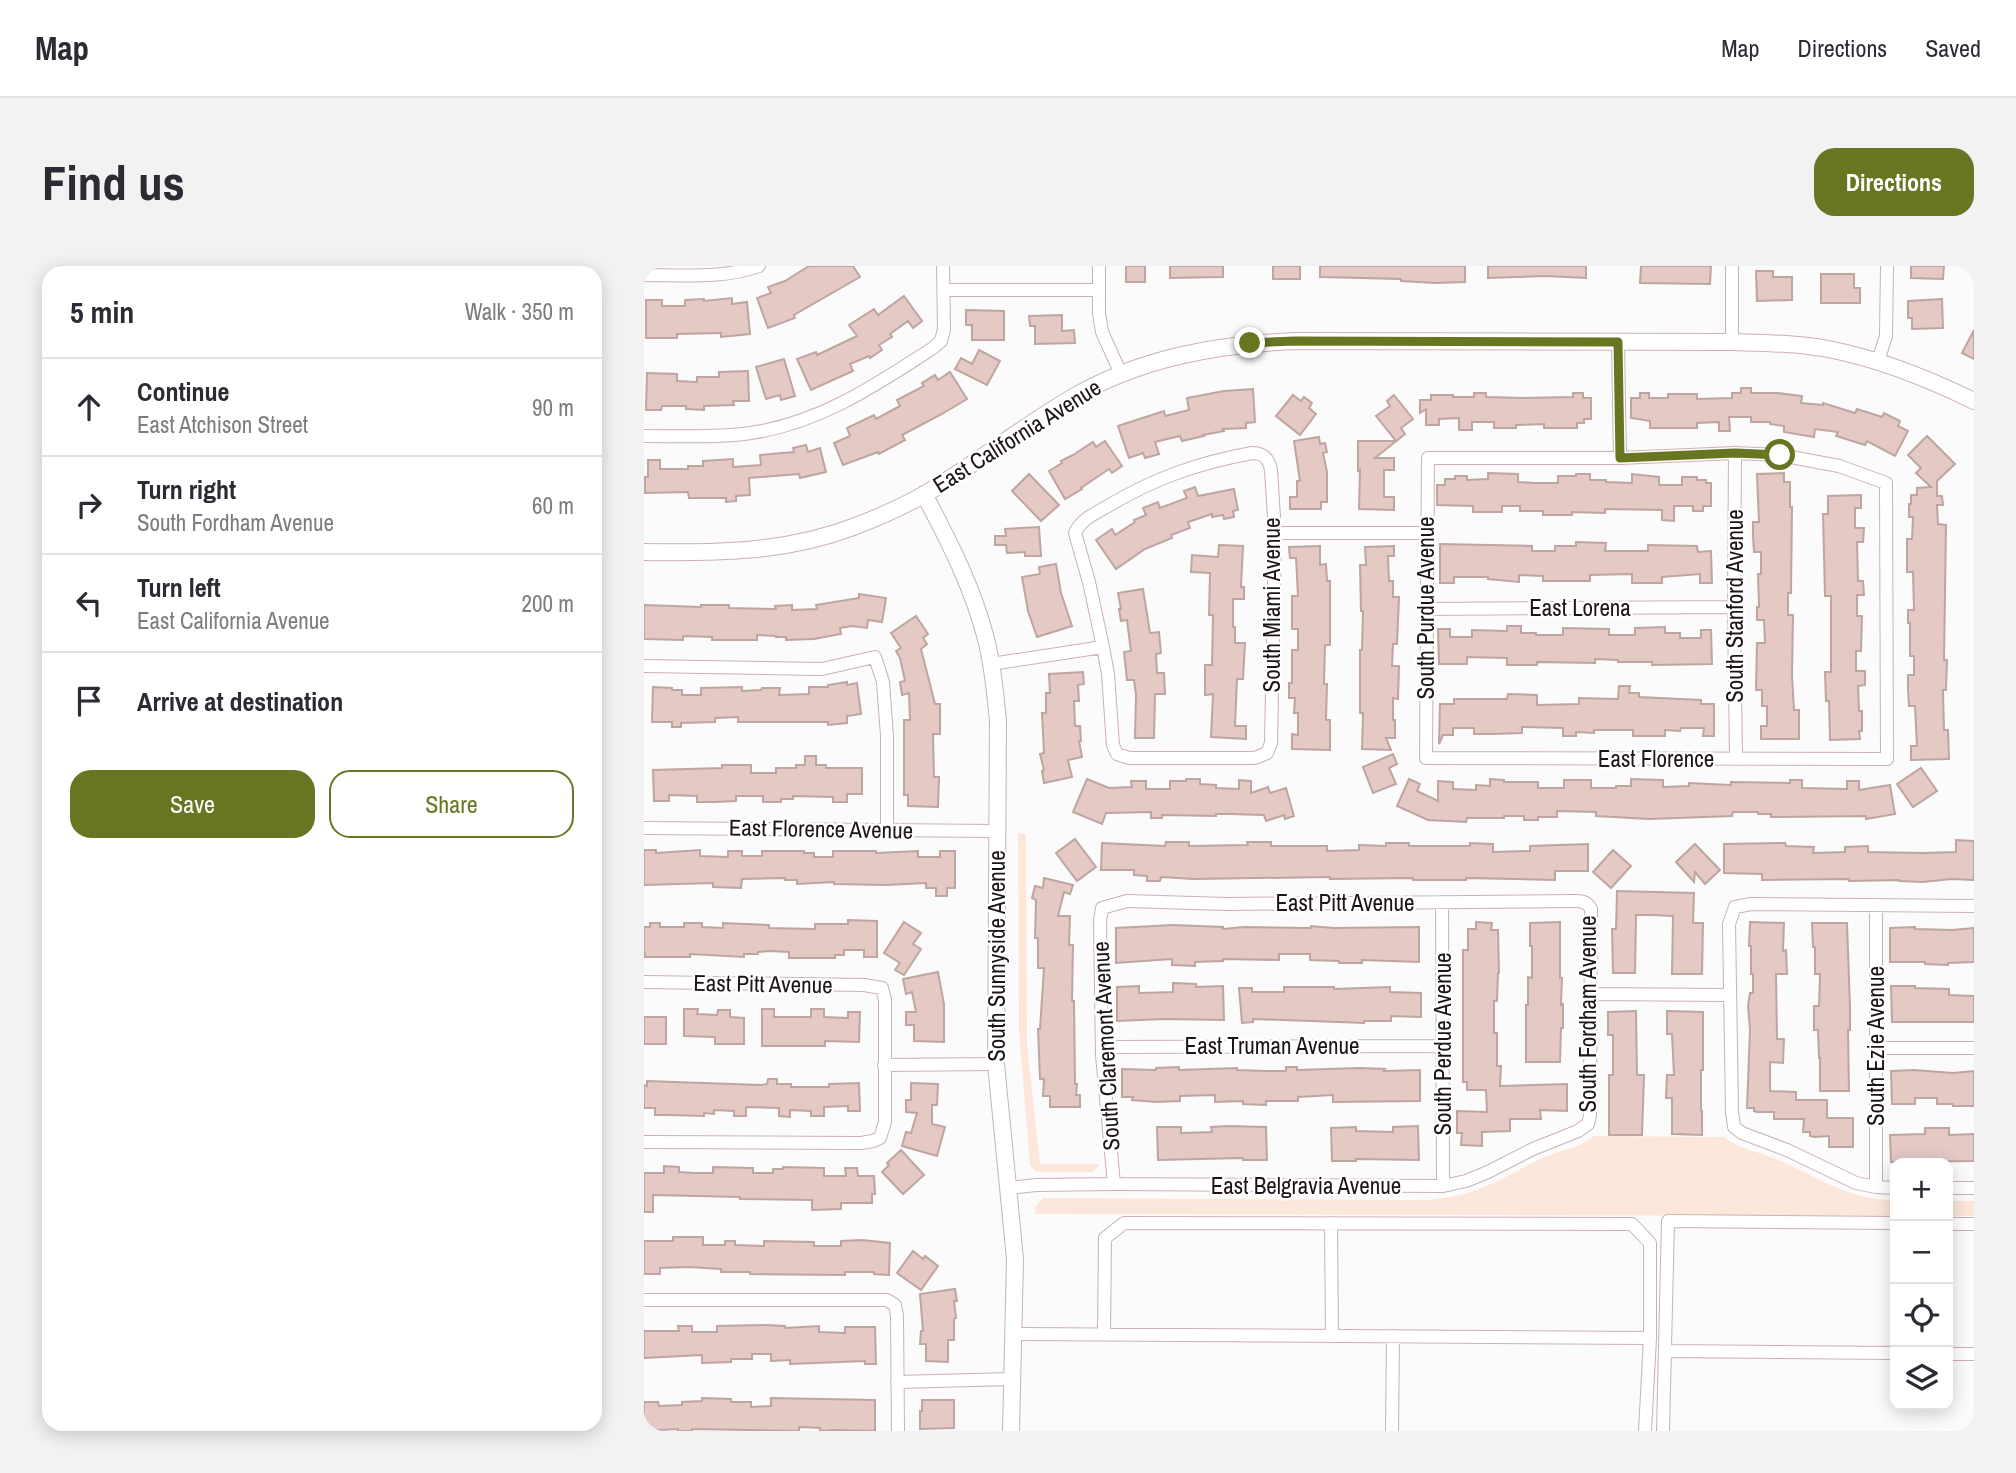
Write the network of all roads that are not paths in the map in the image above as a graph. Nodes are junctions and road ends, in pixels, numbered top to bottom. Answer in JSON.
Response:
{"nodes":[{"id":1,"x":759,"y":266,"type":"edge"},
{"id":2,"x":943,"y":266,"type":"edge"},
{"id":3,"x":1098,"y":266,"type":"edge"},
{"id":4,"x":1732,"y":266,"type":"edge"},
{"id":5,"x":1887,"y":266,"type":"edge"},
{"id":6,"x":714,"y":270,"type":"edge"},
{"id":7,"x":644,"y":275,"type":"edge"},
{"id":8,"x":944,"y":290,"type":"junction"},
{"id":9,"x":1098,"y":290,"type":"junction"},
{"id":10,"x":1618,"y":342,"type":"junction"},
{"id":11,"x":1732,"y":342,"type":"junction"},
{"id":12,"x":1878,"y":361,"type":"junction"},
{"id":13,"x":1121,"y":374,"type":"junction"},
{"id":14,"x":1974,"y":401,"type":"edge"},
{"id":15,"x":644,"y":436,"type":"edge"},
{"id":16,"x":1735,"y":453,"type":"junction"},
{"id":17,"x":1620,"y":458,"type":"junction"},
{"id":18,"x":924,"y":494,"type":"junction"},
{"id":19,"x":1275,"y":533,"type":"junction"},
{"id":20,"x":1426,"y":533,"type":"junction"},
{"id":21,"x":644,"y":552,"type":"edge"},
{"id":22,"x":1734,"y":607,"type":"junction"},
{"id":23,"x":1426,"y":610,"type":"junction"},
{"id":24,"x":1103,"y":647,"type":"junction"},
{"id":25,"x":991,"y":664,"type":"junction"},
{"id":26,"x":644,"y":666,"type":"edge"},
{"id":27,"x":1426,"y":758,"type":"joint"},
{"id":28,"x":1736,"y":759,"type":"junction"},
{"id":29,"x":644,"y":828,"type":"edge"},
{"id":30,"x":887,"y":830,"type":"junction"},
{"id":31,"x":998,"y":831,"type":"junction"},
{"id":32,"x":1443,"y":902,"type":"junction"},
{"id":33,"x":1589,"y":904,"type":"joint"},
{"id":34,"x":1875,"y":905,"type":"junction"},
{"id":35,"x":1974,"y":906,"type":"edge"},
{"id":36,"x":1102,"y":908,"type":"joint"},
{"id":37,"x":644,"y":982,"type":"edge"},
{"id":38,"x":1591,"y":994,"type":"junction"},
{"id":39,"x":1729,"y":995,"type":"junction"},
{"id":40,"x":1443,"y":1046,"type":"junction"},
{"id":41,"x":1102,"y":1047,"type":"junction"},
{"id":42,"x":1877,"y":1048,"type":"junction"},
{"id":43,"x":1974,"y":1048,"type":"edge"},
{"id":44,"x":996,"y":1064,"type":"junction"},
{"id":45,"x":884,"y":1065,"type":"junction"},
{"id":46,"x":1588,"y":1124,"type":"joint"},
{"id":47,"x":644,"y":1142,"type":"edge"},
{"id":48,"x":1114,"y":1184,"type":"junction"},
{"id":49,"x":1443,"y":1186,"type":"junction"},
{"id":50,"x":1875,"y":1187,"type":"junction"},
{"id":51,"x":1010,"y":1188,"type":"junction"},
{"id":52,"x":1890,"y":1188,"type":"edge"},
{"id":53,"x":1953,"y":1188,"type":"edge"},
{"id":54,"x":1974,"y":1188,"type":"edge"},
{"id":55,"x":1331,"y":1223,"type":"junction"},
{"id":56,"x":1890,"y":1223,"type":"edge"},
{"id":57,"x":1953,"y":1224,"type":"edge"},
{"id":58,"x":1974,"y":1224,"type":"edge"},
{"id":59,"x":644,"y":1300,"type":"edge"},
{"id":60,"x":1014,"y":1334,"type":"junction"},
{"id":61,"x":1104,"y":1334,"type":"junction"},
{"id":62,"x":1332,"y":1335,"type":"junction"},
{"id":63,"x":1393,"y":1336,"type":"junction"},
{"id":64,"x":1650,"y":1338,"type":"junction"},
{"id":65,"x":1665,"y":1351,"type":"junction"},
{"id":66,"x":1890,"y":1353,"type":"edge"},
{"id":67,"x":1953,"y":1354,"type":"edge"},
{"id":68,"x":1974,"y":1354,"type":"edge"},
{"id":69,"x":1012,"y":1379,"type":"junction"},
{"id":70,"x":897,"y":1382,"type":"junction"},
{"id":71,"x":898,"y":1431,"type":"edge"},
{"id":72,"x":1011,"y":1431,"type":"edge"},
{"id":73,"x":1392,"y":1431,"type":"edge"},
{"id":74,"x":1645,"y":1431,"type":"edge"},
{"id":75,"x":1663,"y":1431,"type":"edge"}],
"edges":[{"from":1,"to":6,"type":"street"},
{"from":2,"to":8,"type":"street"},
{"from":3,"to":9,"type":"street"},
{"from":4,"to":11,"type":"street"},
{"from":5,"to":12,"type":"street"},
{"from":6,"to":7,"type":"street"},
{"from":8,"to":9,"type":"street"},
{"from":8,"to":15,"type":"street"},
{"from":9,"to":13,"type":"street"},
{"from":10,"to":11,"type":"street","name":"East California Avenue"},
{"from":10,"to":13,"type":"street","name":"East California Avenue"},
{"from":10,"to":17,"type":"street"},
{"from":11,"to":12,"type":"street","name":"East California Avenue"},
{"from":12,"to":14,"type":"street","name":"East California Avenue"},
{"from":13,"to":18,"type":"street","name":"East California Avenue"},
{"from":16,"to":17,"type":"street"},
{"from":16,"to":22,"type":"street","name":"South Stanford Avenue"},
{"from":16,"to":28,"type":"street","name":"East Florence"},
{"from":17,"to":20,"type":"street","name":"South Purdue Avenue"},
{"from":18,"to":21,"type":"street","name":"East California Avenue"},
{"from":18,"to":25,"type":"street","name":"South Sunnyside Avenue"},
{"from":19,"to":20,"type":"street"},
{"from":19,"to":24,"type":"street","name":"South Miami Avenue"},
{"from":19,"to":24,"type":"street","name":"South Miami Avenue"},
{"from":20,"to":23,"type":"street","name":"South Purdue Avenue"},
{"from":22,"to":23,"type":"street","name":"East Lorena"},
{"from":22,"to":28,"type":"street","name":"South Stanford Avenue"},
{"from":23,"to":27,"type":"street","name":"South Purdue Avenue"},
{"from":24,"to":25,"type":"street"},
{"from":25,"to":31,"type":"street","name":"South Sunnyside Avenue"},
{"from":26,"to":30,"type":"street"},
{"from":27,"to":28,"type":"street","name":"East Florence"},
{"from":29,"to":30,"type":"street","name":"East Florence Avenue"},
{"from":30,"to":31,"type":"street","name":"East Florence Avenue"},
{"from":31,"to":44,"type":"street","name":"South Sunnyside Avenue"},
{"from":32,"to":33,"type":"street","name":"East Pitt Avenue"},
{"from":32,"to":36,"type":"street","name":"East Pitt Avenue"},
{"from":32,"to":40,"type":"street","name":"South Perdue Avenue"},
{"from":33,"to":38,"type":"street","name":"South Fordham Avenue"},
{"from":34,"to":35,"type":"street"},
{"from":34,"to":39,"type":"street"},
{"from":34,"to":42,"type":"street","name":"South Ezie Avenue"},
{"from":36,"to":41,"type":"street","name":"South Claremont Avenue"},
{"from":37,"to":45,"type":"street","name":"East Pitt Avenue"},
{"from":38,"to":39,"type":"street"},
{"from":38,"to":46,"type":"street","name":"South Fordham Avenue"},
{"from":39,"to":50,"type":"street"},
{"from":40,"to":41,"type":"street","name":"East Truman Avenue"},
{"from":40,"to":49,"type":"street","name":"South Perdue Avenue"},
{"from":41,"to":48,"type":"street","name":"South Claremont Avenue"},
{"from":42,"to":43,"type":"street"},
{"from":42,"to":50,"type":"street","name":"South Ezie Avenue"},
{"from":44,"to":45,"type":"street"},
{"from":44,"to":51,"type":"street","name":"South Sunnyside Avenue"},
{"from":45,"to":47,"type":"street"},
{"from":46,"to":49,"type":"street","name":"East Belgravia Avenue"},
{"from":48,"to":49,"type":"street","name":"East Belgravia Avenue"},
{"from":48,"to":51,"type":"street","name":"East Belgravia Avenue"},
{"from":50,"to":52,"type":"street"},
{"from":51,"to":60,"type":"street","name":"South Sunnyside Avenue"},
{"from":53,"to":54,"type":"street"},
{"from":55,"to":61,"type":"street"},
{"from":55,"to":62,"type":"street"},
{"from":55,"to":64,"type":"street"},
{"from":56,"to":65,"type":"street"},
{"from":57,"to":58,"type":"street"},
{"from":59,"to":70,"type":"street"},
{"from":60,"to":61,"type":"street"},
{"from":60,"to":69,"type":"street","name":"South Sunnyside Avenue"},
{"from":61,"to":62,"type":"street"},
{"from":62,"to":63,"type":"street"},
{"from":63,"to":64,"type":"street"},
{"from":63,"to":73,"type":"street"},
{"from":64,"to":74,"type":"street"},
{"from":65,"to":66,"type":"street"},
{"from":65,"to":75,"type":"street"},
{"from":67,"to":68,"type":"street"},
{"from":69,"to":70,"type":"street"},
{"from":69,"to":72,"type":"street","name":"South Sunnyside Avenue"},
{"from":70,"to":71,"type":"street"}]}
